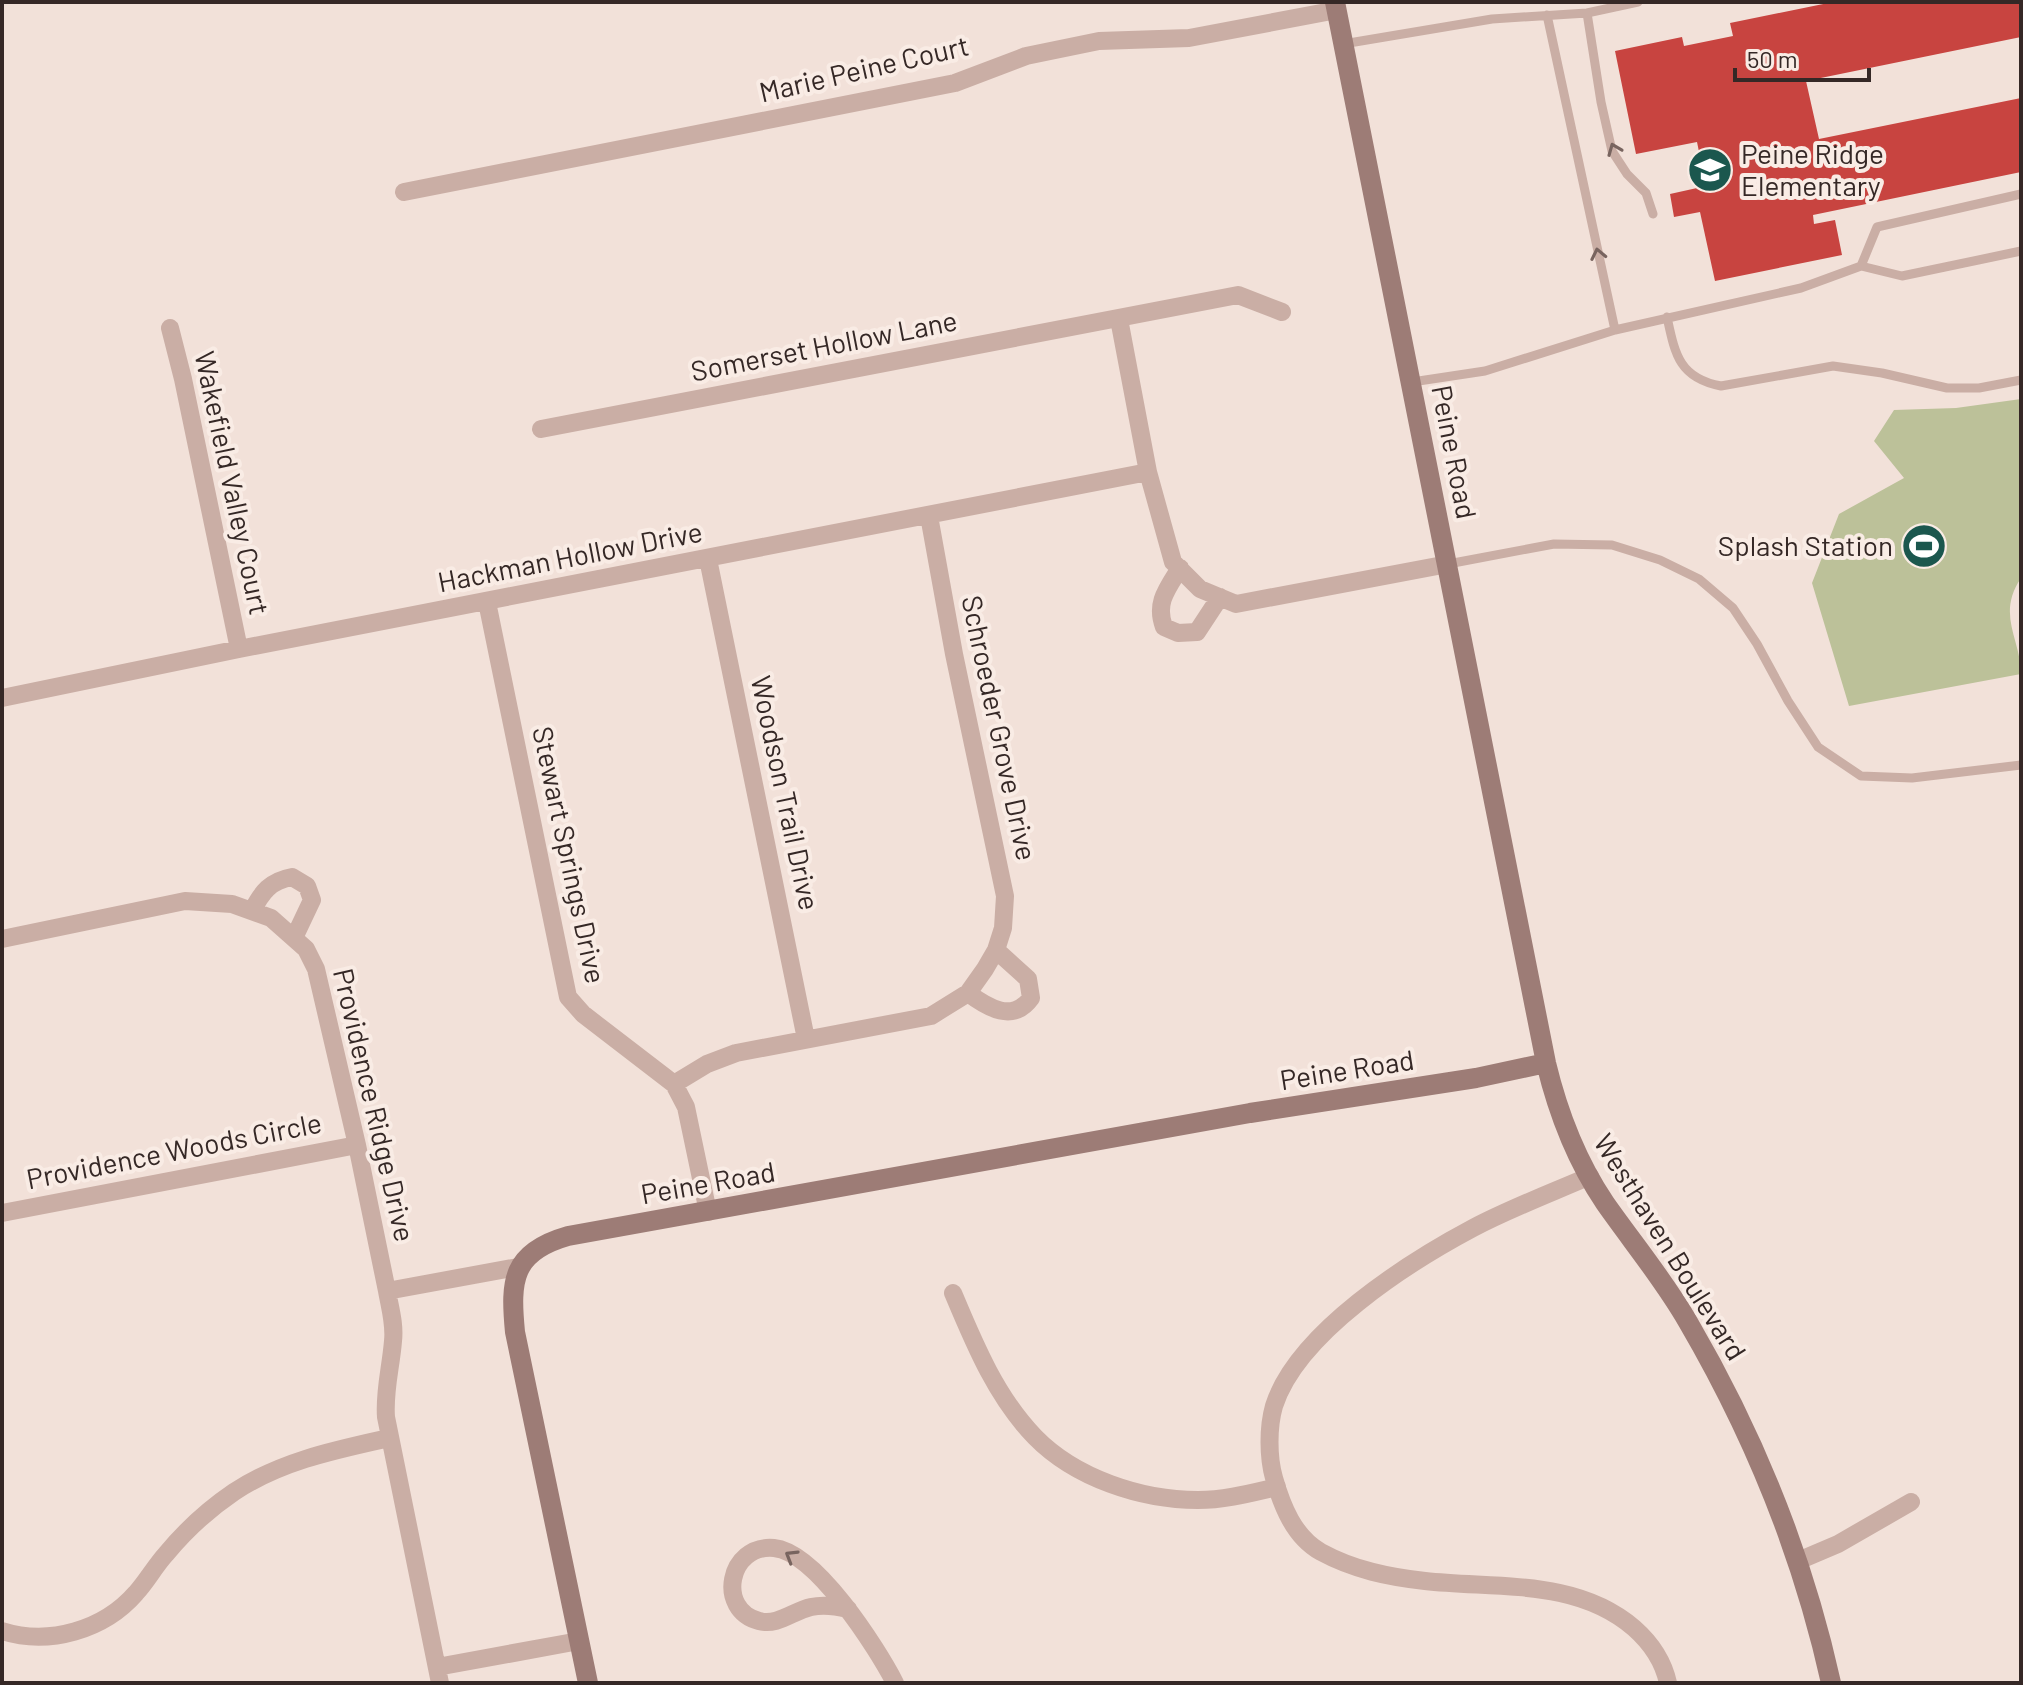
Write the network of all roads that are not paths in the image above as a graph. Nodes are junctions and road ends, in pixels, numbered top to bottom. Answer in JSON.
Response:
{"nodes":[{"id":1,"x":1638,"y":2,"type":"edge"},
{"id":2,"x":1336,"y":6,"type":"edge"},
{"id":3,"x":1587,"y":13,"type":"junction"},
{"id":4,"x":1547,"y":15,"type":"junction"},
{"id":5,"x":1343,"y":44,"type":"junction"},
{"id":6,"x":404,"y":192,"type":"dead end"},
{"id":7,"x":2021,"y":194,"type":"edge"},
{"id":8,"x":1653,"y":214,"type":"dead end"},
{"id":9,"x":2021,"y":251,"type":"edge"},
{"id":10,"x":1861,"y":266,"type":"junction"},
{"id":11,"x":1282,"y":312,"type":"dead end"},
{"id":12,"x":1667,"y":317,"type":"junction"},
{"id":13,"x":1119,"y":319,"type":"junction"},
{"id":14,"x":170,"y":328,"type":"dead end"},
{"id":15,"x":1615,"y":330,"type":"junction"},
{"id":16,"x":2021,"y":380,"type":"edge"},
{"id":17,"x":1411,"y":382,"type":"junction"},
{"id":18,"x":541,"y":429,"type":"dead end"},
{"id":19,"x":1148,"y":472,"type":"junction"},
{"id":20,"x":929,"y":516,"type":"junction"},
{"id":21,"x":708,"y":559,"type":"junction"},
{"id":22,"x":1448,"y":564,"type":"junction"},
{"id":23,"x":1180,"y":568,"type":"junction"},
{"id":24,"x":1220,"y":597,"type":"junction"},
{"id":25,"x":487,"y":602,"type":"junction"},
{"id":26,"x":239,"y":649,"type":"junction"},
{"id":27,"x":2,"y":698,"type":"edge"},
{"id":28,"x":2021,"y":765,"type":"edge"},
{"id":29,"x":252,"y":911,"type":"junction"},
{"id":30,"x":294,"y":938,"type":"junction"},
{"id":31,"x":2,"y":939,"type":"edge"},
{"id":32,"x":996,"y":950,"type":"junction"},
{"id":33,"x":968,"y":993,"type":"junction"},
{"id":34,"x":806,"y":1039,"type":"junction"},
{"id":35,"x":1546,"y":1063,"type":"junction"},
{"id":36,"x":674,"y":1084,"type":"junction"},
{"id":37,"x":357,"y":1145,"type":"junction"},
{"id":38,"x":1590,"y":1176,"type":"junction"},
{"id":39,"x":708,"y":1212,"type":"junction"},
{"id":40,"x":2,"y":1213,"type":"edge"},
{"id":41,"x":518,"y":1267,"type":"junction"},
{"id":42,"x":387,"y":1291,"type":"junction"},
{"id":43,"x":953,"y":1293,"type":"dead end"},
{"id":44,"x":389,"y":1438,"type":"junction"},
{"id":45,"x":1277,"y":1487,"type":"junction"},
{"id":46,"x":1911,"y":1502,"type":"dead end"},
{"id":47,"x":1798,"y":1561,"type":"junction"},
{"id":48,"x":848,"y":1609,"type":"junction"},
{"id":49,"x":2,"y":1631,"type":"edge"},
{"id":50,"x":579,"y":1641,"type":"junction"},
{"id":51,"x":438,"y":1675,"type":"edge"},
{"id":52,"x":588,"y":1683,"type":"edge"},
{"id":53,"x":895,"y":1683,"type":"edge"},
{"id":54,"x":1668,"y":1683,"type":"edge"},
{"id":55,"x":1831,"y":1683,"type":"edge"}],
"edges":[{"from":1,"to":3,"type":"lane"},
{"from":2,"to":5,"type":"street","name":"Peine Road"},
{"from":2,"to":6,"type":"street","name":"Marie Peine Court"},
{"from":3,"to":4,"type":"lane"},
{"from":8,"to":3,"type":"lane","one_way":true},
{"from":4,"to":5,"type":"lane"},
{"from":15,"to":4,"type":"lane","one_way":true},
{"from":5,"to":17,"type":"street","name":"Peine Road"},
{"from":7,"to":10,"type":"lane"},
{"from":9,"to":10,"type":"lane"},
{"from":10,"to":12,"type":"lane"},
{"from":11,"to":13,"type":"street","name":"Somerset Hollow Lane"},
{"from":12,"to":15,"type":"lane"},
{"from":12,"to":16,"type":"lane"},
{"from":13,"to":18,"type":"street","name":"Somerset Hollow Lane"},
{"from":13,"to":19,"type":"street"},
{"from":14,"to":26,"type":"street","name":"Wakefield Valley Court"},
{"from":15,"to":17,"type":"lane"},
{"from":17,"to":22,"type":"street","name":"Peine Road"},
{"from":19,"to":20,"type":"street","name":"Hackman Hollow Drive"},
{"from":19,"to":23,"type":"street"},
{"from":20,"to":21,"type":"street","name":"Hackman Hollow Drive"},
{"from":20,"to":32,"type":"street","name":"Schroeder Grove Drive"},
{"from":21,"to":25,"type":"street","name":"Hackman Hollow Drive"},
{"from":21,"to":34,"type":"street","name":"Woodson Trail Drive"},
{"from":22,"to":24,"type":"street"},
{"from":22,"to":28,"type":"lane"},
{"from":22,"to":35,"type":"street","name":"Peine Road"},
{"from":23,"to":24,"type":"street"},
{"from":23,"to":24,"type":"street"},
{"from":25,"to":26,"type":"street","name":"Hackman Hollow Drive"},
{"from":25,"to":36,"type":"street","name":"Stewart Springs Drive"},
{"from":26,"to":27,"type":"street","name":"Hackman Hollow Drive"},
{"from":29,"to":30,"type":"street","name":"Providence Ridge Drive"},
{"from":29,"to":30,"type":"street"},
{"from":29,"to":31,"type":"street","name":"Providence Ridge Drive"},
{"from":30,"to":37,"type":"street","name":"Providence Ridge Drive"},
{"from":32,"to":33,"type":"street","name":"Schroeder Grove Drive"},
{"from":32,"to":33,"type":"street"},
{"from":33,"to":34,"type":"street","name":"Schroeder Grove Drive"},
{"from":34,"to":36,"type":"street","name":"Schroeder Grove Drive"},
{"from":35,"to":38,"type":"street","name":"Westhaven Boulevard"},
{"from":35,"to":39,"type":"street","name":"Peine Road"},
{"from":36,"to":39,"type":"street"},
{"from":37,"to":40,"type":"street","name":"Providence Woods Circle"},
{"from":37,"to":42,"type":"street","name":"Providence Ridge Drive"},
{"from":38,"to":45,"type":"street"},
{"from":38,"to":47,"type":"street","name":"Westhaven Boulevard"},
{"from":39,"to":41,"type":"street","name":"Peine Road"},
{"from":41,"to":42,"type":"street"},
{"from":41,"to":50,"type":"street"},
{"from":42,"to":44,"type":"street","name":"Providence Ridge Drive"},
{"from":43,"to":45,"type":"street"},
{"from":44,"to":49,"type":"street"},
{"from":44,"to":51,"type":"street","name":"Providence Ridge Drive"},
{"from":45,"to":54,"type":"street"},
{"from":46,"to":47,"type":"street"},
{"from":47,"to":55,"type":"street","name":"Westhaven Boulevard"},
{"from":48,"to":48,"type":"street","one_way":true},
{"from":48,"to":53,"type":"street"},
{"from":50,"to":51,"type":"street"},
{"from":50,"to":52,"type":"street"}]}
